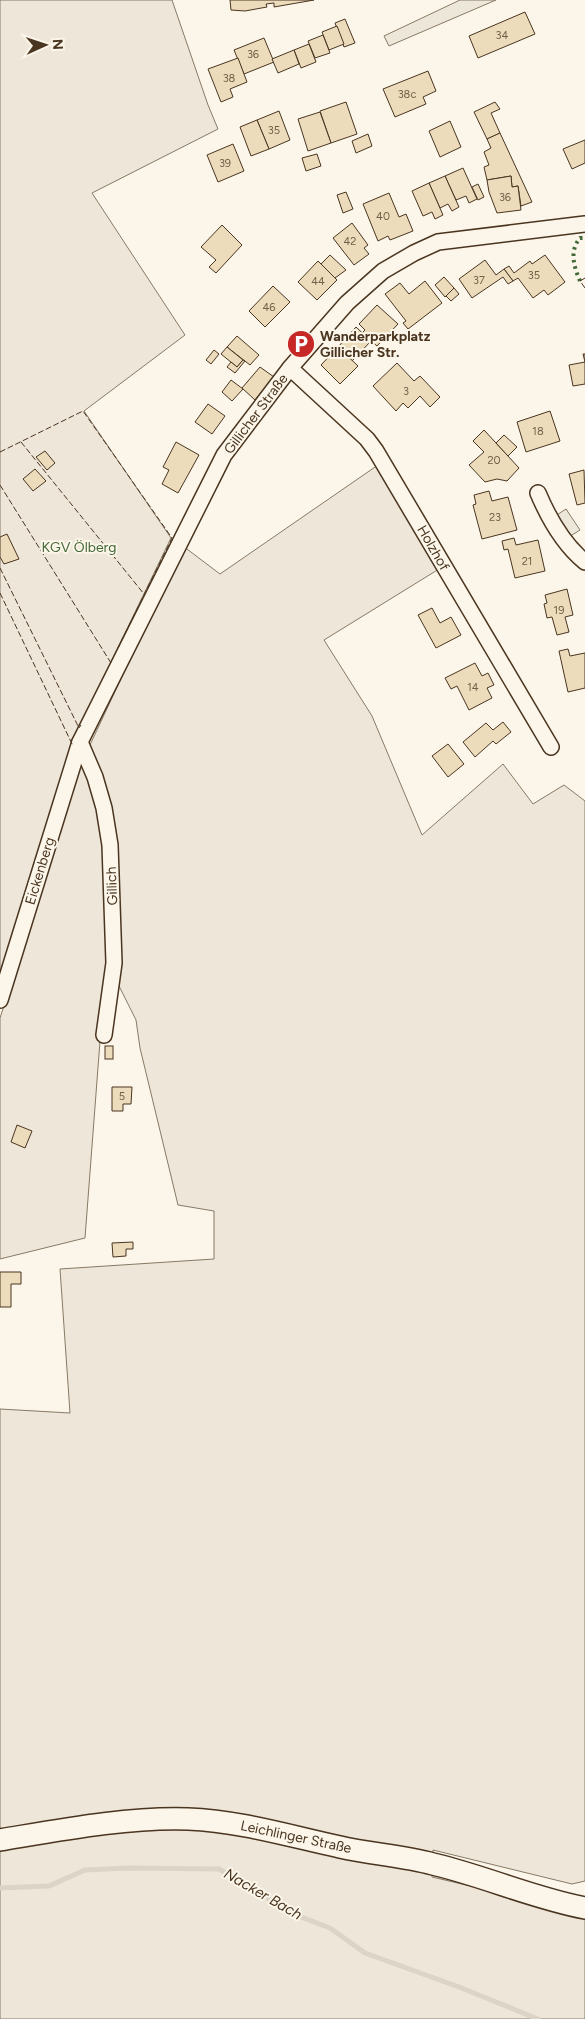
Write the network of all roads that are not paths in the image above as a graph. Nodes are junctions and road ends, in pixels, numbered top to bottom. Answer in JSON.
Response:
{"nodes":[{"id":1,"x":585,"y":224,"type":"edge"},
{"id":2,"x":290,"y":368,"type":"junction"},
{"id":3,"x":538,"y":493,"type":"dead end"},
{"id":4,"x":585,"y":562,"type":"edge"},
{"id":5,"x":80,"y":742,"type":"junction"},
{"id":6,"x":551,"y":747,"type":"dead end"},
{"id":7,"x":0,"y":1000,"type":"edge"},
{"id":8,"x":104,"y":1035,"type":"dead end"},
{"id":9,"x":0,"y":1840,"type":"edge"},
{"id":10,"x":585,"y":1908,"type":"edge"}],
"edges":[{"from":1,"to":2,"type":"street","name":"Gillicher Straße"},
{"from":2,"to":5,"type":"street","name":"Gillicher Straße"},
{"from":2,"to":6,"type":"street","name":"Holzhof"},
{"from":3,"to":4,"type":"street"},
{"from":5,"to":7,"type":"street","name":"Eickenberg"},
{"from":5,"to":8,"type":"street","name":"Gillich"},
{"from":9,"to":10,"type":"main road","name":"Leichlinger Straße"}]}
